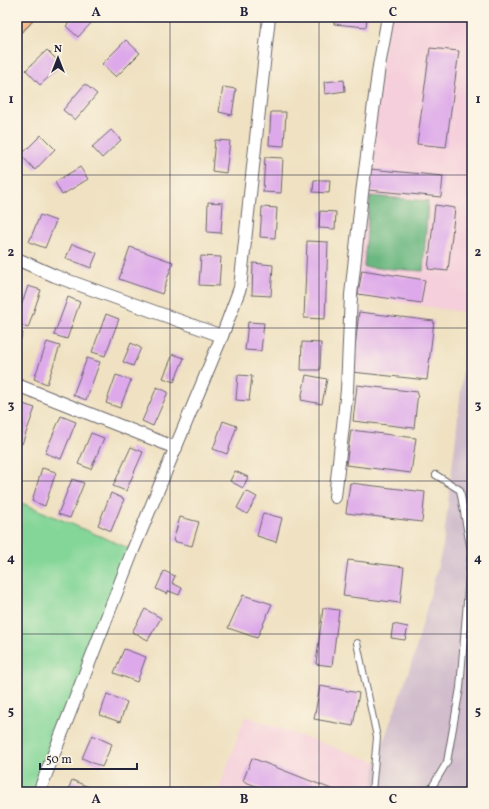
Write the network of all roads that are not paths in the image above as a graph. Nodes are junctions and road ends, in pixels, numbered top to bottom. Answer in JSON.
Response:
{"nodes":[{"id":1,"x":23,"y":17,"type":"edge"},
{"id":2,"x":269,"y":17,"type":"edge"},
{"id":3,"x":388,"y":17,"type":"edge"},
{"id":4,"x":17,"y":23,"type":"edge"},
{"id":5,"x":17,"y":259,"type":"edge"},
{"id":6,"x":222,"y":336,"type":"junction"},
{"id":7,"x":17,"y":385,"type":"edge"},
{"id":8,"x":176,"y":448,"type":"junction"},
{"id":9,"x":436,"y":475,"type":"dead end"},
{"id":10,"x":334,"y":497,"type":"dead end"},
{"id":11,"x":357,"y":643,"type":"dead end"},
{"id":12,"x":39,"y":792,"type":"edge"},
{"id":13,"x":372,"y":792,"type":"edge"},
{"id":14,"x":429,"y":792,"type":"edge"}],
"edges":[{"from":1,"to":4,"type":"main road"},
{"from":2,"to":6,"type":"street"},
{"from":3,"to":10,"type":"street"},
{"from":5,"to":6,"type":"street"},
{"from":6,"to":8,"type":"street"},
{"from":7,"to":8,"type":"street"},
{"from":8,"to":12,"type":"street"},
{"from":9,"to":14,"type":"lane"},
{"from":11,"to":13,"type":"lane"}]}
